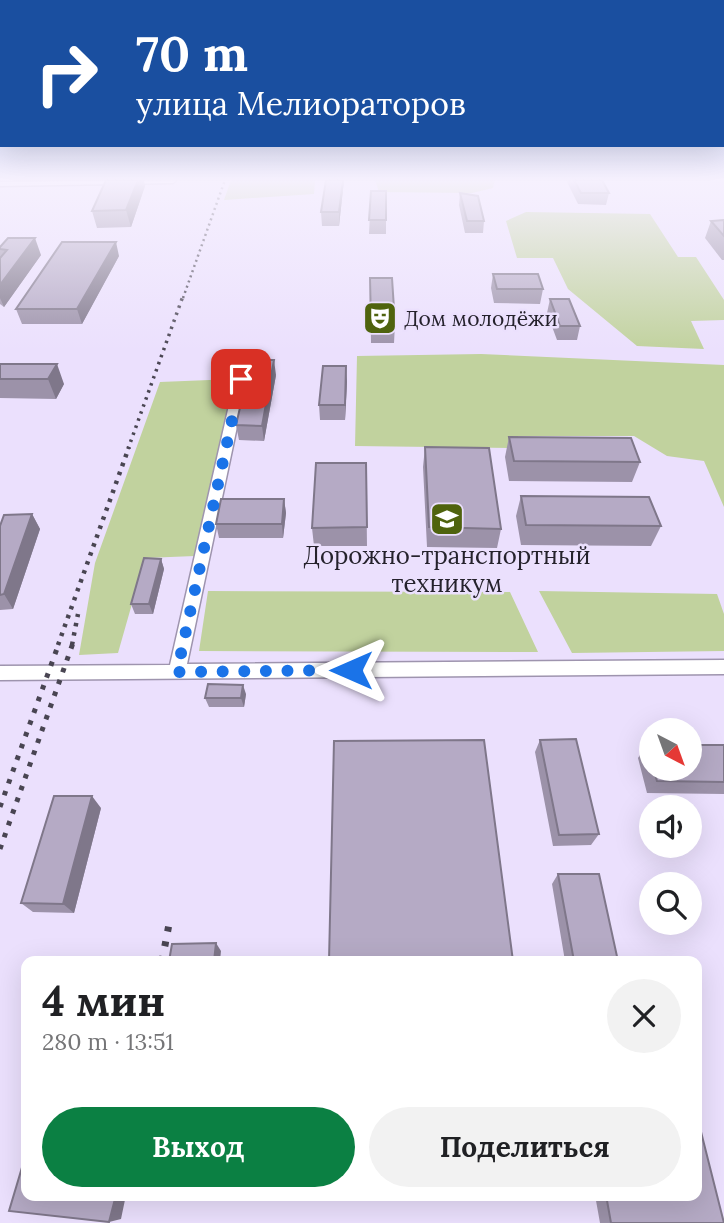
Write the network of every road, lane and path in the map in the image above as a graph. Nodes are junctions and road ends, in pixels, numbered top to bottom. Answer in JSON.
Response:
{"nodes":[{"id":1,"x":241,"y":379,"type":"dead end"},
{"id":2,"x":724,"y":667,"type":"edge"},
{"id":3,"x":177,"y":672,"type":"junction"},
{"id":4,"x":0,"y":673,"type":"edge"}],
"edges":[{"from":1,"to":3,"type":"street"},
{"from":2,"to":3,"type":"street"},
{"from":3,"to":4,"type":"street"}]}
